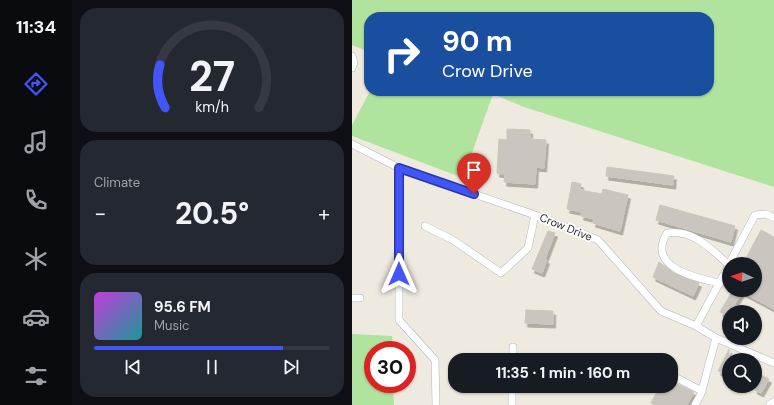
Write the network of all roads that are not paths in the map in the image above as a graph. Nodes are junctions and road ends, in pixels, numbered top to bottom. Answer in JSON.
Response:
{"nodes":[{"id":1,"x":352,"y":56,"type":"edge"},
{"id":2,"x":352,"y":68,"type":"edge"},
{"id":3,"x":352,"y":144,"type":"edge"},
{"id":4,"x":399,"y":168,"type":"junction"},
{"id":5,"x":534,"y":215,"type":"junction"},
{"id":6,"x":774,"y":218,"type":"edge"},
{"id":7,"x":424,"y":226,"type":"dead end"},
{"id":8,"x":734,"y":257,"type":"edge"},
{"id":9,"x":720,"y":283,"type":"junction"},
{"id":10,"x":352,"y":298,"type":"edge"},
{"id":11,"x":360,"y":298,"type":"dead end"},
{"id":12,"x":696,"y":326,"type":"junction"},
{"id":13,"x":716,"y":338,"type":"junction"},
{"id":14,"x":513,"y":347,"type":"dead end"},
{"id":15,"x":513,"y":353,"type":"edge"},
{"id":16,"x":774,"y":363,"type":"edge"},
{"id":17,"x":678,"y":379,"type":"edge"},
{"id":18,"x":702,"y":391,"type":"junction"},
{"id":19,"x":512,"y":393,"type":"edge"},
{"id":20,"x":436,"y":405,"type":"edge"},
{"id":21,"x":512,"y":405,"type":"edge"},
{"id":22,"x":695,"y":405,"type":"edge"}],
"edges":[{"from":1,"to":2,"type":"street"},
{"from":3,"to":4,"type":"street","name":"Crow Drive"},
{"from":4,"to":5,"type":"street","name":"Crow Drive"},
{"from":4,"to":20,"type":"street"},
{"from":5,"to":7,"type":"street"},
{"from":5,"to":12,"type":"street","name":"Crow Drive"},
{"from":6,"to":8,"type":"street"},
{"from":9,"to":9,"type":"street"},
{"from":9,"to":12,"type":"street"},
{"from":10,"to":11,"type":"street"},
{"from":12,"to":13,"type":"street","name":"Crow Drive"},
{"from":13,"to":16,"type":"street","name":"Crow Drive"},
{"from":13,"to":18,"type":"street"},
{"from":14,"to":15,"type":"street"},
{"from":17,"to":18,"type":"street"},
{"from":18,"to":22,"type":"street"},
{"from":19,"to":21,"type":"street"}]}
